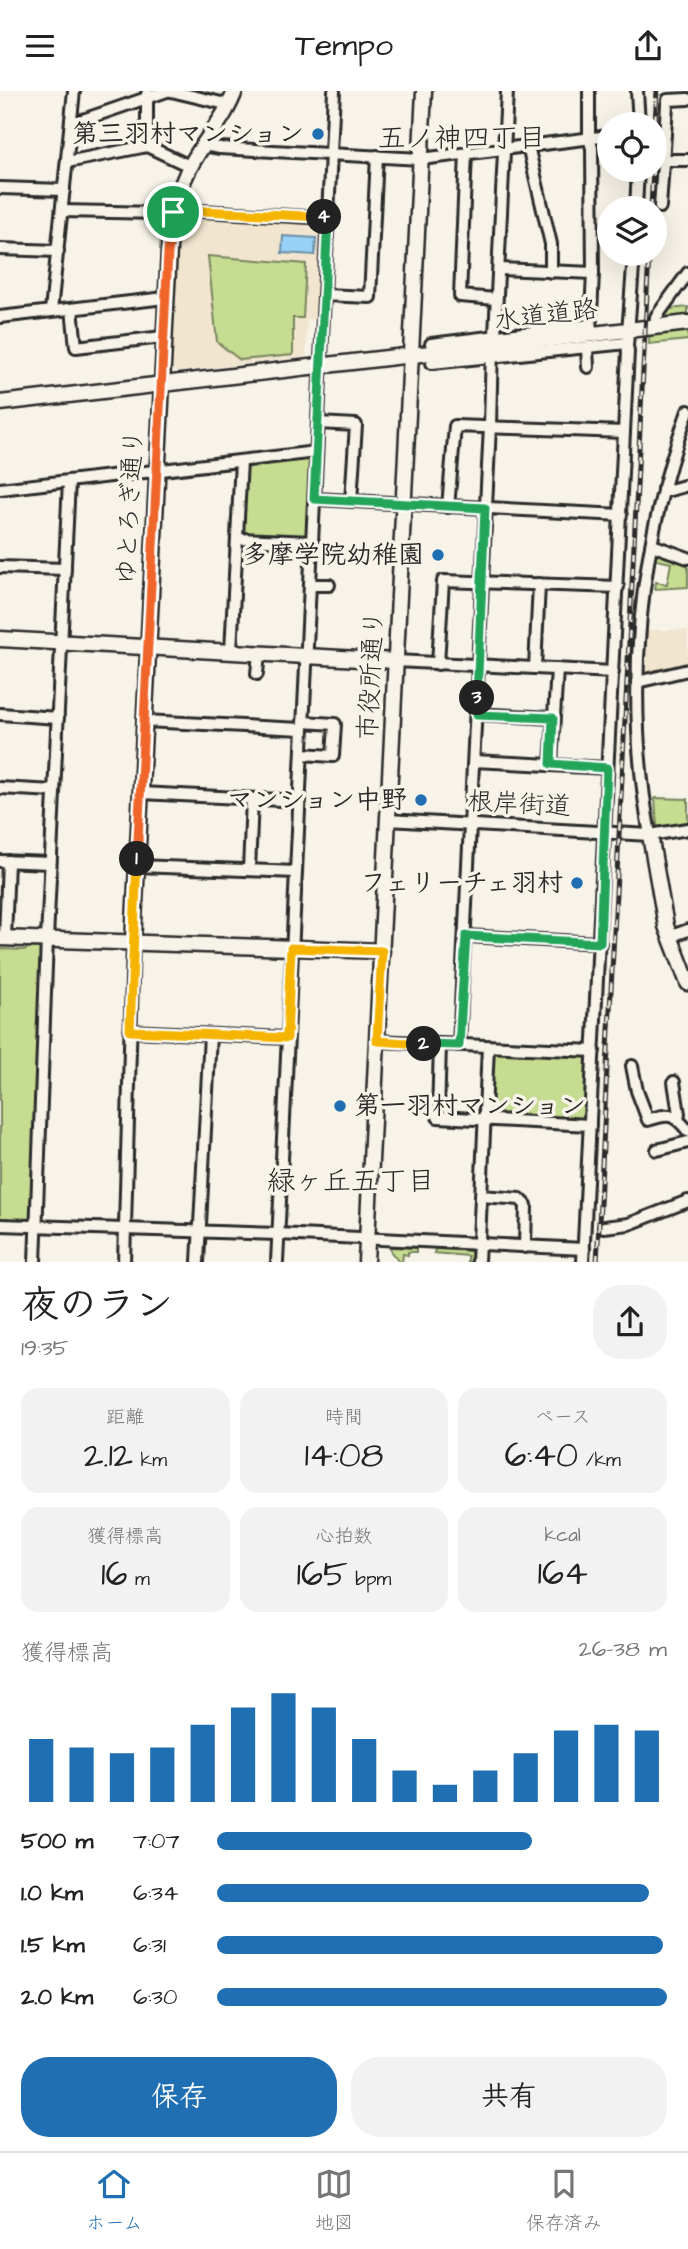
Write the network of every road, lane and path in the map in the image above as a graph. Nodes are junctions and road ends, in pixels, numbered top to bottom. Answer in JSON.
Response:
{"nodes":[{"id":1,"x":74,"y":91,"type":"edge"},
{"id":2,"x":169,"y":91,"type":"edge"},
{"id":3,"x":334,"y":91,"type":"edge"},
{"id":4,"x":424,"y":91,"type":"edge"},
{"id":5,"x":507,"y":91,"type":"edge"},
{"id":6,"x":589,"y":91,"type":"edge"},
{"id":7,"x":637,"y":91,"type":"edge"},
{"id":8,"x":147,"y":94,"type":"edge"},
{"id":9,"x":232,"y":98,"type":"edge"},
{"id":10,"x":688,"y":99,"type":"edge"},
{"id":11,"x":638,"y":112,"type":"edge"},
{"id":12,"x":667,"y":112,"type":"edge"},
{"id":13,"x":72,"y":124,"type":"junction"},
{"id":14,"x":597,"y":137,"type":"edge"},
{"id":15,"x":589,"y":138,"type":"junction"},
{"id":16,"x":203,"y":145,"type":"junction"},
{"id":17,"x":147,"y":146,"type":"junction"},
{"id":18,"x":528,"y":146,"type":"junction"},
{"id":19,"x":504,"y":149,"type":"junction"},
{"id":20,"x":466,"y":153,"type":"junction"},
{"id":21,"x":331,"y":154,"type":"junction"},
{"id":22,"x":377,"y":156,"type":"junction"},
{"id":23,"x":421,"y":159,"type":"junction"},
{"id":24,"x":667,"y":160,"type":"edge"},
{"id":25,"x":688,"y":160,"type":"edge"},
{"id":26,"x":67,"y":162,"type":"junction"},
{"id":27,"x":183,"y":163,"type":"dead end"},
{"id":28,"x":0,"y":188,"type":"edge"},
{"id":29,"x":64,"y":190,"type":"junction"},
{"id":30,"x":62,"y":211,"type":"junction"},
{"id":31,"x":173,"y":212,"type":"junction"},
{"id":32,"x":328,"y":218,"type":"junction"},
{"id":33,"x":0,"y":249,"type":"edge"},
{"id":34,"x":58,"y":251,"type":"junction"},
{"id":35,"x":633,"y":266,"type":"edge"},
{"id":36,"x":499,"y":269,"type":"junction"},
{"id":37,"x":551,"y":272,"type":"junction"},
{"id":38,"x":593,"y":272,"type":"junction"},
{"id":39,"x":688,"y":273,"type":"edge"},
{"id":40,"x":324,"y":295,"type":"junction"},
{"id":41,"x":165,"y":298,"type":"junction"},
{"id":42,"x":496,"y":299,"type":"junction"},
{"id":43,"x":72,"y":309,"type":"junction"},
{"id":44,"x":51,"y":311,"type":"junction"},
{"id":45,"x":0,"y":317,"type":"edge"},
{"id":46,"x":688,"y":323,"type":"edge"},
{"id":47,"x":655,"y":327,"type":"junction"},
{"id":48,"x":589,"y":336,"type":"junction"},
{"id":49,"x":627,"y":336,"type":"junction"},
{"id":50,"x":163,"y":337,"type":"junction"},
{"id":51,"x":431,"y":344,"type":"dead end"},
{"id":52,"x":493,"y":346,"type":"junction"},
{"id":53,"x":411,"y":355,"type":"junction"},
{"id":54,"x":432,"y":363,"type":"dead end"},
{"id":55,"x":320,"y":366,"type":"junction"},
{"id":56,"x":588,"y":367,"type":"dead end"},
{"id":57,"x":161,"y":384,"type":"junction"},
{"id":58,"x":0,"y":403,"type":"edge"},
{"id":59,"x":688,"y":411,"type":"edge"},
{"id":60,"x":318,"y":423,"type":"junction"},
{"id":61,"x":490,"y":426,"type":"junction"},
{"id":62,"x":624,"y":432,"type":"junction"},
{"id":63,"x":316,"y":452,"type":"junction"},
{"id":64,"x":241,"y":461,"type":"junction"},
{"id":65,"x":157,"y":471,"type":"junction"},
{"id":66,"x":69,"y":481,"type":"junction"},
{"id":67,"x":688,"y":485,"type":"edge"},
{"id":68,"x":0,"y":489,"type":"edge"},
{"id":69,"x":663,"y":489,"type":"junction"},
{"id":70,"x":314,"y":499,"type":"junction"},
{"id":71,"x":351,"y":501,"type":"junction"},
{"id":72,"x":404,"y":504,"type":"junction"},
{"id":73,"x":448,"y":507,"type":"junction"},
{"id":74,"x":485,"y":508,"type":"junction"},
{"id":75,"x":621,"y":515,"type":"junction"},
{"id":76,"x":238,"y":539,"type":"junction"},
{"id":77,"x":313,"y":542,"type":"junction"},
{"id":78,"x":652,"y":545,"type":"junction"},
{"id":79,"x":688,"y":558,"type":"edge"},
{"id":80,"x":0,"y":567,"type":"edge"},
{"id":81,"x":65,"y":569,"type":"junction"},
{"id":82,"x":482,"y":581,"type":"junction"},
{"id":83,"x":539,"y":584,"type":"junction"},
{"id":84,"x":310,"y":585,"type":"junction"},
{"id":85,"x":329,"y":585,"type":"dead end"},
{"id":86,"x":618,"y":587,"type":"junction"},
{"id":87,"x":0,"y":639,"type":"edge"},
{"id":88,"x":62,"y":643,"type":"junction"},
{"id":89,"x":148,"y":647,"type":"junction"},
{"id":90,"x":231,"y":651,"type":"junction"},
{"id":91,"x":259,"y":653,"type":"junction"},
{"id":92,"x":306,"y":655,"type":"junction"},
{"id":93,"x":396,"y":661,"type":"junction"},
{"id":94,"x":438,"y":664,"type":"junction"},
{"id":95,"x":478,"y":665,"type":"junction"},
{"id":96,"x":535,"y":668,"type":"junction"},
{"id":97,"x":557,"y":669,"type":"junction"},
{"id":98,"x":688,"y":670,"type":"edge"},
{"id":99,"x":613,"y":672,"type":"junction"},
{"id":100,"x":257,"y":674,"type":"dead end"},
{"id":101,"x":637,"y":682,"type":"junction"},
{"id":102,"x":0,"y":714,"type":"edge"},
{"id":103,"x":477,"y":715,"type":"junction"},
{"id":104,"x":58,"y":718,"type":"junction"},
{"id":105,"x":553,"y":718,"type":"junction"},
{"id":106,"x":144,"y":721,"type":"junction"},
{"id":107,"x":302,"y":725,"type":"junction"},
{"id":108,"x":302,"y":754,"type":"junction"},
{"id":109,"x":474,"y":761,"type":"junction"},
{"id":110,"x":551,"y":764,"type":"junction"},
{"id":111,"x":607,"y":768,"type":"junction"},
{"id":112,"x":0,"y":788,"type":"edge"},
{"id":113,"x":54,"y":791,"type":"junction"},
{"id":114,"x":141,"y":793,"type":"junction"},
{"id":115,"x":252,"y":799,"type":"junction"},
{"id":116,"x":300,"y":801,"type":"junction"},
{"id":117,"x":388,"y":820,"type":"junction"},
{"id":118,"x":470,"y":825,"type":"junction"},
{"id":119,"x":688,"y":829,"type":"edge"},
{"id":120,"x":605,"y":831,"type":"junction"},
{"id":121,"x":650,"y":835,"type":"junction"},
{"id":122,"x":4,"y":861,"type":"edge"},
{"id":123,"x":50,"y":863,"type":"junction"},
{"id":124,"x":137,"y":866,"type":"junction"},
{"id":125,"x":249,"y":870,"type":"junction"},
{"id":126,"x":296,"y":872,"type":"junction"},
{"id":127,"x":688,"y":930,"type":"edge"},
{"id":128,"x":466,"y":936,"type":"junction"},
{"id":129,"x":669,"y":937,"type":"junction"},
{"id":130,"x":2,"y":938,"type":"edge"},
{"id":131,"x":47,"y":939,"type":"junction"},
{"id":132,"x":133,"y":942,"type":"junction"},
{"id":133,"x":600,"y":943,"type":"junction"},
{"id":134,"x":291,"y":948,"type":"junction"},
{"id":135,"x":382,"y":951,"type":"junction"},
{"id":136,"x":688,"y":983,"type":"edge"},
{"id":137,"x":130,"y":1031,"type":"junction"},
{"id":138,"x":210,"y":1035,"type":"junction"},
{"id":139,"x":287,"y":1038,"type":"junction"},
{"id":140,"x":377,"y":1041,"type":"junction"},
{"id":141,"x":439,"y":1044,"type":"junction"},
{"id":142,"x":459,"y":1045,"type":"junction"},
{"id":143,"x":488,"y":1047,"type":"junction"},
{"id":144,"x":594,"y":1051,"type":"junction"},
{"id":145,"x":632,"y":1066,"type":"dead end"},
{"id":146,"x":674,"y":1082,"type":"dead end"},
{"id":147,"x":678,"y":1119,"type":"junction"},
{"id":148,"x":485,"y":1121,"type":"junction"},
{"id":149,"x":590,"y":1125,"type":"junction"},
{"id":150,"x":688,"y":1131,"type":"edge"},
{"id":151,"x":688,"y":1142,"type":"edge"},
{"id":152,"x":657,"y":1150,"type":"dead end"},
{"id":153,"x":481,"y":1196,"type":"junction"},
{"id":154,"x":688,"y":1201,"type":"edge"},
{"id":155,"x":0,"y":1225,"type":"edge"},
{"id":156,"x":37,"y":1226,"type":"junction"},
{"id":157,"x":604,"y":1227,"type":"dead end"},
{"id":158,"x":124,"y":1229,"type":"junction"},
{"id":159,"x":200,"y":1233,"type":"junction"},
{"id":160,"x":278,"y":1234,"type":"junction"},
{"id":161,"x":367,"y":1238,"type":"junction"},
{"id":162,"x":479,"y":1244,"type":"junction"},
{"id":163,"x":525,"y":1247,"type":"junction"},
{"id":164,"x":584,"y":1249,"type":"junction"},
{"id":165,"x":35,"y":1262,"type":"edge"},
{"id":166,"x":124,"y":1262,"type":"edge"},
{"id":167,"x":198,"y":1262,"type":"edge"},
{"id":168,"x":277,"y":1262,"type":"edge"},
{"id":169,"x":366,"y":1262,"type":"edge"},
{"id":170,"x":478,"y":1262,"type":"edge"},
{"id":171,"x":583,"y":1262,"type":"edge"}],
"edges":[{"from":1,"to":13,"type":"street"},
{"from":2,"to":8,"type":"street"},
{"from":2,"to":9,"type":"street"},
{"from":3,"to":21,"type":"street"},
{"from":4,"to":23,"type":"street","name":"市役所通り"},
{"from":5,"to":19,"type":"street"},
{"from":6,"to":15,"type":"street"},
{"from":7,"to":11,"type":"street"},
{"from":8,"to":13,"type":"street"},
{"from":8,"to":17,"type":"street"},
{"from":9,"to":16,"type":"street","name":"ゆとろぎ通り"},
{"from":10,"to":12,"type":"street"},
{"from":13,"to":26,"type":"street"},
{"from":14,"to":15,"type":"street"},
{"from":15,"to":18,"type":"street"},
{"from":15,"to":38,"type":"street"},
{"from":16,"to":21,"type":"street"},
{"from":16,"to":31,"type":"street","name":"ゆとろぎ通り"},
{"from":17,"to":26,"type":"street"},
{"from":17,"to":27,"type":"street"},
{"from":18,"to":19,"type":"street"},
{"from":18,"to":37,"type":"street"},
{"from":19,"to":20,"type":"street"},
{"from":19,"to":36,"type":"street"},
{"from":20,"to":23,"type":"street"},
{"from":20,"to":42,"type":"street"},
{"from":21,"to":22,"type":"street"},
{"from":21,"to":32,"type":"street"},
{"from":22,"to":23,"type":"street"},
{"from":22,"to":40,"type":"street"},
{"from":23,"to":53,"type":"street","name":"市役所通り"},
{"from":24,"to":25,"type":"street"},
{"from":26,"to":29,"type":"street"},
{"from":28,"to":29,"type":"street"},
{"from":29,"to":30,"type":"street"},
{"from":30,"to":31,"type":"street"},
{"from":30,"to":34,"type":"street"},
{"from":31,"to":32,"type":"street"},
{"from":31,"to":41,"type":"street","name":"ゆとろぎ通り"},
{"from":32,"to":40,"type":"street"},
{"from":33,"to":34,"type":"street"},
{"from":34,"to":44,"type":"street"},
{"from":35,"to":49,"type":"street"},
{"from":36,"to":37,"type":"street"},
{"from":36,"to":42,"type":"street"},
{"from":37,"to":38,"type":"street"},
{"from":38,"to":48,"type":"street"},
{"from":39,"to":47,"type":"street"},
{"from":40,"to":55,"type":"street"},
{"from":41,"to":43,"type":"street"},
{"from":41,"to":50,"type":"street","name":"ゆとろぎ通り"},
{"from":42,"to":52,"type":"street"},
{"from":43,"to":44,"type":"street"},
{"from":43,"to":50,"type":"street"},
{"from":44,"to":45,"type":"street"},
{"from":46,"to":47,"type":"street","name":"水道道路"},
{"from":47,"to":49,"type":"street","name":"水道道路"},
{"from":48,"to":49,"type":"street","name":"水道道路"},
{"from":48,"to":52,"type":"street","name":"水道道路"},
{"from":48,"to":56,"type":"street"},
{"from":49,"to":62,"type":"street"},
{"from":50,"to":57,"type":"street","name":"ゆとろぎ通り"},
{"from":51,"to":52,"type":"street"},
{"from":52,"to":53,"type":"street","name":"水道道路"},
{"from":52,"to":54,"type":"street"},
{"from":52,"to":61,"type":"street"},
{"from":53,"to":55,"type":"street","name":"水道道路"},
{"from":53,"to":72,"type":"street","name":"市役所通り"},
{"from":55,"to":57,"type":"street","name":"水道道路"},
{"from":55,"to":60,"type":"street"},
{"from":57,"to":58,"type":"street","name":"水道道路"},
{"from":57,"to":65,"type":"street","name":"ゆとろぎ通り"},
{"from":59,"to":69,"type":"street"},
{"from":60,"to":63,"type":"street"},
{"from":60,"to":71,"type":"street"},
{"from":61,"to":62,"type":"street"},
{"from":61,"to":73,"type":"street"},
{"from":61,"to":74,"type":"street"},
{"from":62,"to":75,"type":"street"},
{"from":63,"to":64,"type":"street"},
{"from":63,"to":70,"type":"street"},
{"from":64,"to":65,"type":"street"},
{"from":64,"to":76,"type":"street"},
{"from":65,"to":66,"type":"street"},
{"from":65,"to":89,"type":"street","name":"ゆとろぎ通り"},
{"from":66,"to":68,"type":"street"},
{"from":66,"to":81,"type":"street"},
{"from":67,"to":69,"type":"street"},
{"from":69,"to":78,"type":"street"},
{"from":70,"to":71,"type":"street"},
{"from":70,"to":77,"type":"street"},
{"from":71,"to":72,"type":"street"},
{"from":72,"to":73,"type":"street"},
{"from":72,"to":93,"type":"street","name":"市役所通り"},
{"from":73,"to":74,"type":"street"},
{"from":74,"to":75,"type":"street"},
{"from":74,"to":82,"type":"street"},
{"from":75,"to":86,"type":"street"},
{"from":76,"to":77,"type":"street"},
{"from":76,"to":90,"type":"street"},
{"from":77,"to":84,"type":"street"},
{"from":78,"to":79,"type":"street"},
{"from":78,"to":101,"type":"street"},
{"from":80,"to":81,"type":"street"},
{"from":81,"to":88,"type":"street"},
{"from":82,"to":83,"type":"street"},
{"from":82,"to":94,"type":"street"},
{"from":82,"to":95,"type":"street"},
{"from":83,"to":86,"type":"street"},
{"from":83,"to":96,"type":"street"},
{"from":84,"to":85,"type":"street"},
{"from":84,"to":92,"type":"street"},
{"from":86,"to":99,"type":"street"},
{"from":87,"to":88,"type":"street"},
{"from":88,"to":89,"type":"street"},
{"from":88,"to":104,"type":"street"},
{"from":89,"to":90,"type":"street"},
{"from":89,"to":106,"type":"street","name":"ゆとろぎ通り"},
{"from":90,"to":91,"type":"street"},
{"from":91,"to":92,"type":"street"},
{"from":91,"to":100,"type":"street"},
{"from":92,"to":93,"type":"street"},
{"from":92,"to":107,"type":"street"},
{"from":93,"to":94,"type":"street"},
{"from":93,"to":117,"type":"street","name":"市役所通り"},
{"from":94,"to":95,"type":"street"},
{"from":95,"to":96,"type":"street"},
{"from":95,"to":103,"type":"street"},
{"from":96,"to":97,"type":"street"},
{"from":97,"to":99,"type":"street"},
{"from":97,"to":105,"type":"street"},
{"from":98,"to":101,"type":"street"},
{"from":99,"to":111,"type":"street"},
{"from":101,"to":121,"type":"street"},
{"from":102,"to":104,"type":"street"},
{"from":103,"to":105,"type":"street"},
{"from":103,"to":109,"type":"street"},
{"from":104,"to":113,"type":"street"},
{"from":105,"to":110,"type":"street"},
{"from":106,"to":107,"type":"street"},
{"from":106,"to":114,"type":"street","name":"ゆとろぎ通り"},
{"from":107,"to":108,"type":"street"},
{"from":107,"to":108,"type":"street"},
{"from":108,"to":116,"type":"street"},
{"from":109,"to":110,"type":"street"},
{"from":109,"to":118,"type":"street"},
{"from":110,"to":111,"type":"street"},
{"from":111,"to":120,"type":"street"},
{"from":112,"to":113,"type":"street"},
{"from":113,"to":123,"type":"street"},
{"from":114,"to":115,"type":"street"},
{"from":114,"to":124,"type":"street","name":"ゆとろぎ通り"},
{"from":115,"to":116,"type":"street"},
{"from":115,"to":125,"type":"street"},
{"from":116,"to":126,"type":"street"},
{"from":117,"to":118,"type":"street","name":"根岸街道"},
{"from":117,"to":135,"type":"street","name":"市役所通り"},
{"from":118,"to":120,"type":"street","name":"根岸街道"},
{"from":118,"to":128,"type":"street"},
{"from":119,"to":121,"type":"street","name":"根岸街道"},
{"from":120,"to":121,"type":"street","name":"根岸街道"},
{"from":120,"to":133,"type":"street"},
{"from":121,"to":129,"type":"street"},
{"from":122,"to":123,"type":"street"},
{"from":122,"to":130,"type":"street"},
{"from":123,"to":131,"type":"street"},
{"from":124,"to":125,"type":"street"},
{"from":124,"to":132,"type":"street","name":"ゆとろぎ通り"},
{"from":125,"to":126,"type":"street"},
{"from":126,"to":134,"type":"street"},
{"from":127,"to":129,"type":"street"},
{"from":128,"to":133,"type":"street"},
{"from":128,"to":142,"type":"street"},
{"from":129,"to":136,"type":"street"},
{"from":130,"to":131,"type":"street"},
{"from":131,"to":132,"type":"street"},
{"from":131,"to":156,"type":"street"},
{"from":132,"to":134,"type":"street"},
{"from":132,"to":137,"type":"street"},
{"from":133,"to":144,"type":"street"},
{"from":134,"to":135,"type":"street"},
{"from":134,"to":139,"type":"street"},
{"from":135,"to":140,"type":"street","name":"市役所通り"},
{"from":137,"to":138,"type":"street"},
{"from":137,"to":158,"type":"street"},
{"from":138,"to":139,"type":"street"},
{"from":138,"to":159,"type":"street"},
{"from":139,"to":160,"type":"street"},
{"from":140,"to":141,"type":"street"},
{"from":140,"to":161,"type":"street","name":"市役所通り"},
{"from":141,"to":142,"type":"street"},
{"from":141,"to":148,"type":"street"},
{"from":142,"to":143,"type":"street"},
{"from":143,"to":144,"type":"street"},
{"from":143,"to":148,"type":"street"},
{"from":144,"to":149,"type":"street"},
{"from":145,"to":147,"type":"street"},
{"from":146,"to":147,"type":"street"},
{"from":147,"to":150,"type":"street"},
{"from":148,"to":149,"type":"street"},
{"from":148,"to":153,"type":"street"},
{"from":149,"to":164,"type":"street"},
{"from":151,"to":152,"type":"street"},
{"from":153,"to":162,"type":"street"},
{"from":153,"to":163,"type":"street"},
{"from":154,"to":157,"type":"street"},
{"from":155,"to":156,"type":"street"},
{"from":156,"to":158,"type":"street"},
{"from":156,"to":165,"type":"street"},
{"from":158,"to":159,"type":"street"},
{"from":158,"to":166,"type":"street"},
{"from":159,"to":160,"type":"street"},
{"from":159,"to":167,"type":"street"},
{"from":160,"to":161,"type":"street"},
{"from":160,"to":168,"type":"street"},
{"from":161,"to":162,"type":"street"},
{"from":161,"to":169,"type":"street","name":"市役所通り"},
{"from":162,"to":163,"type":"street"},
{"from":162,"to":170,"type":"street"},
{"from":163,"to":164,"type":"street"},
{"from":164,"to":171,"type":"street"}]}
